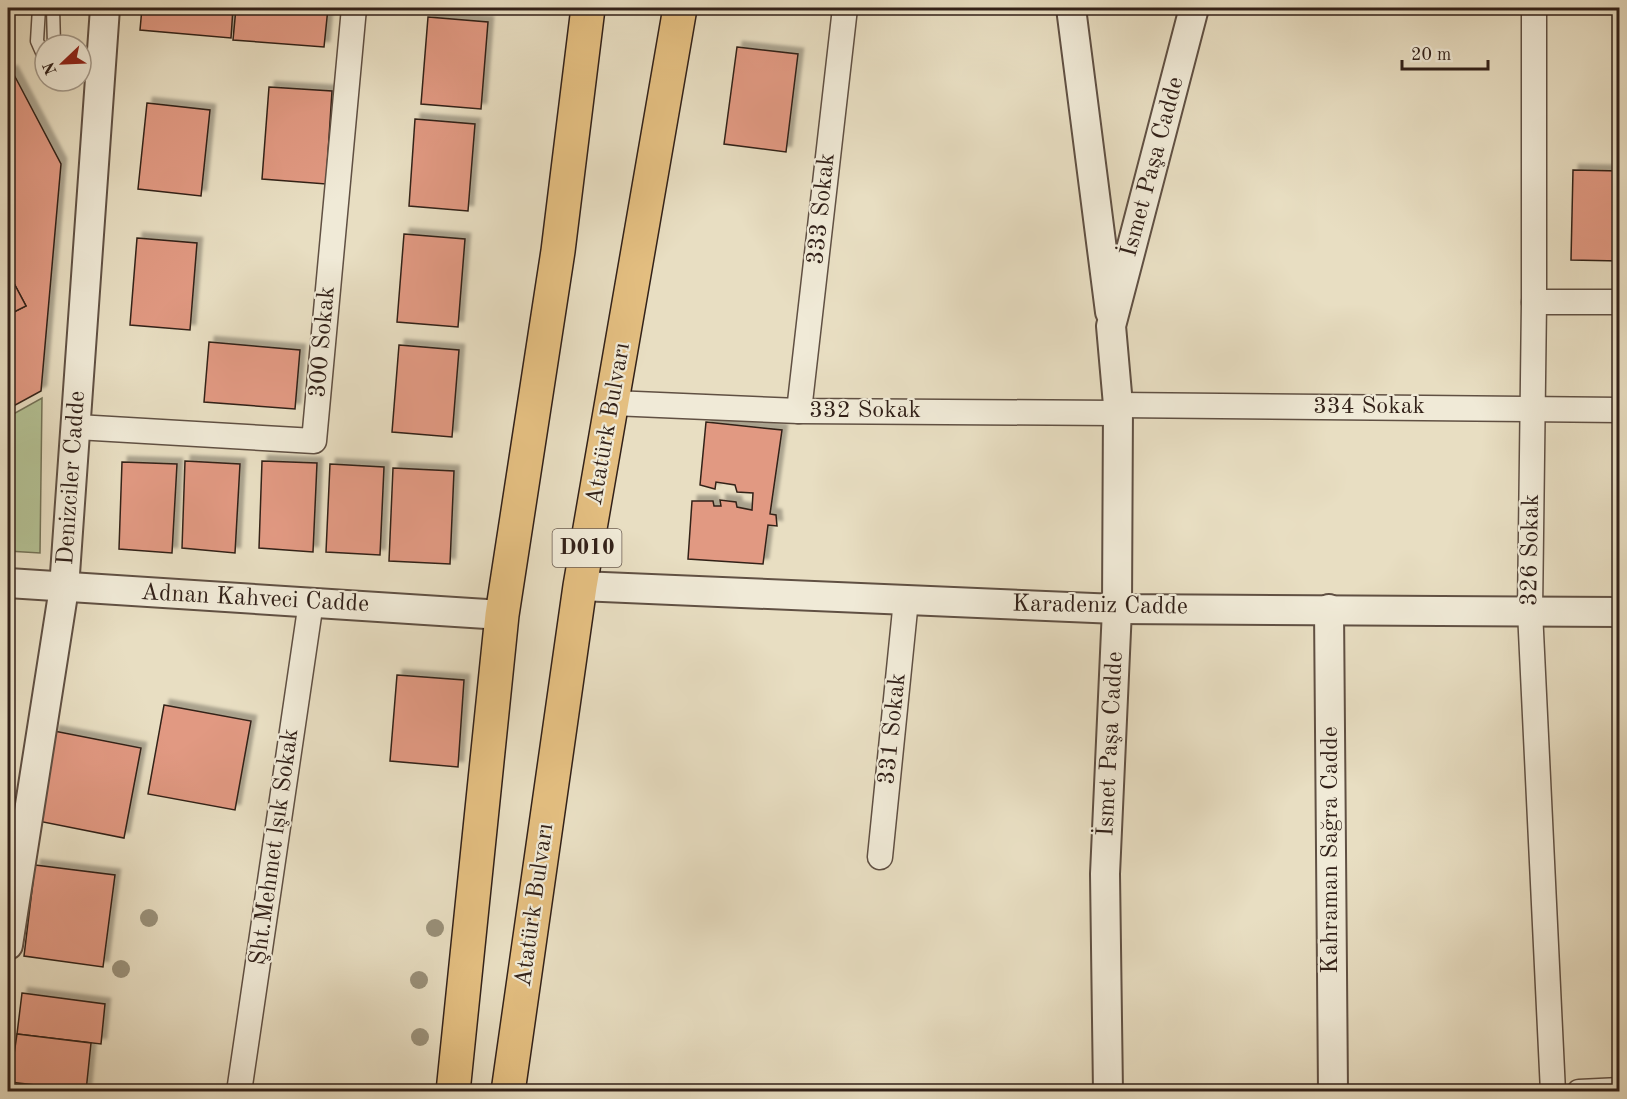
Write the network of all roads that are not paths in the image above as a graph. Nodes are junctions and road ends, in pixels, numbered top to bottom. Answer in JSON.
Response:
{"nodes":[{"id":1,"x":39,"y":8,"type":"edge"},
{"id":2,"x":53,"y":8,"type":"edge"},
{"id":3,"x":105,"y":8,"type":"edge"},
{"id":4,"x":354,"y":8,"type":"edge"},
{"id":5,"x":588,"y":8,"type":"edge"},
{"id":6,"x":680,"y":8,"type":"edge"},
{"id":7,"x":844,"y":8,"type":"edge"},
{"id":8,"x":1071,"y":8,"type":"edge"},
{"id":9,"x":1194,"y":8,"type":"edge"},
{"id":10,"x":1534,"y":8,"type":"edge"},
{"id":11,"x":37,"y":33,"type":"edge"},
{"id":12,"x":54,"y":33,"type":"edge"},
{"id":13,"x":93,"y":65,"type":"edge"},
{"id":14,"x":90,"y":93,"type":"edge"},
{"id":15,"x":1534,"y":302,"type":"junction"},
{"id":16,"x":1620,"y":302,"type":"edge"},
{"id":17,"x":1111,"y":326,"type":"junction"},
{"id":18,"x":614,"y":403,"type":"junction"},
{"id":19,"x":1532,"y":408,"type":"junction"},
{"id":20,"x":1117,"y":409,"type":"junction"},
{"id":21,"x":1620,"y":410,"type":"edge"},
{"id":22,"x":799,"y":411,"type":"junction"},
{"id":23,"x":77,"y":427,"type":"junction"},
{"id":24,"x":8,"y":583,"type":"edge"},
{"id":25,"x":580,"y":586,"type":"junction"},
{"id":26,"x":64,"y":588,"type":"junction"},
{"id":27,"x":906,"y":600,"type":"junction"},
{"id":28,"x":311,"y":602,"type":"junction"},
{"id":29,"x":1117,"y":609,"type":"junction"},
{"id":30,"x":1329,"y":609,"type":"junction"},
{"id":31,"x":1530,"y":611,"type":"junction"},
{"id":32,"x":1620,"y":612,"type":"edge"},
{"id":33,"x":502,"y":615,"type":"junction"},
{"id":34,"x":880,"y":857,"type":"dead end"},
{"id":35,"x":8,"y":945,"type":"edge"},
{"id":36,"x":1620,"y":1090,"type":"edge"},
{"id":37,"x":239,"y":1092,"type":"edge"},
{"id":38,"x":453,"y":1092,"type":"edge"},
{"id":39,"x":508,"y":1092,"type":"edge"},
{"id":40,"x":1108,"y":1092,"type":"edge"},
{"id":41,"x":1334,"y":1092,"type":"edge"},
{"id":42,"x":1553,"y":1092,"type":"edge"},
{"id":43,"x":1579,"y":1092,"type":"edge"}],
"edges":[{"from":1,"to":11,"type":"lane"},
{"from":2,"to":12,"type":"lane"},
{"from":3,"to":13,"type":"street","name":"Denizciler Cadde"},
{"from":4,"to":23,"type":"street","name":"300 Sokak"},
{"from":5,"to":33,"type":"highway"},
{"from":6,"to":18,"type":"highway","name":"Atatürk Bulvarı","number":"D010"},
{"from":7,"to":22,"type":"street","name":"333 Sokak"},
{"from":8,"to":17,"type":"street","name":"İsmet Paşa Cadde"},
{"from":9,"to":17,"type":"street","name":"İsmet Paşa Cadde"},
{"from":10,"to":15,"type":"street","name":"326 Sokak"},
{"from":14,"to":23,"type":"street","name":"Denizciler Cadde"},
{"from":15,"to":16,"type":"street"},
{"from":15,"to":19,"type":"street","name":"326 Sokak"},
{"from":17,"to":20,"type":"street","name":"İsmet Paşa Cadde"},
{"from":18,"to":22,"type":"street","name":"332 Sokak"},
{"from":18,"to":25,"type":"highway","name":"Atatürk Bulvarı","number":"D010"},
{"from":19,"to":20,"type":"street","name":"334 Sokak"},
{"from":19,"to":21,"type":"street","name":"334 Sokak"},
{"from":19,"to":31,"type":"street","name":"326 Sokak"},
{"from":20,"to":22,"type":"street","name":"332 Sokak"},
{"from":20,"to":29,"type":"street","name":"İsmet Paşa Cadde"},
{"from":23,"to":26,"type":"street","name":"Denizciler Cadde"},
{"from":24,"to":26,"type":"street","name":"Adnan Kahveci Cadde"},
{"from":25,"to":27,"type":"street","name":"Karadeniz Cadde"},
{"from":25,"to":39,"type":"highway","name":"Atatürk Bulvarı","number":"D010"},
{"from":26,"to":28,"type":"street","name":"Adnan Kahveci Cadde"},
{"from":26,"to":35,"type":"street","name":"Denizciler Cadde"},
{"from":27,"to":29,"type":"street","name":"Karadeniz Cadde"},
{"from":27,"to":34,"type":"street","name":"331 Sokak"},
{"from":28,"to":33,"type":"street","name":"Adnan Kahveci Cadde"},
{"from":28,"to":37,"type":"street","name":"Şht.Mehmet lşık Sokak"},
{"from":29,"to":30,"type":"street","name":"Karadeniz Cadde"},
{"from":29,"to":40,"type":"street","name":"İsmet Paşa Cadde"},
{"from":30,"to":31,"type":"street","name":"Karadeniz Cadde"},
{"from":30,"to":41,"type":"street","name":"Kahraman Sağra Cadde"},
{"from":31,"to":32,"type":"street","name":"Karadeniz Cadde"},
{"from":31,"to":42,"type":"street","name":"326 Sokak"},
{"from":33,"to":38,"type":"highway"},
{"from":36,"to":43,"type":"street"}]}
